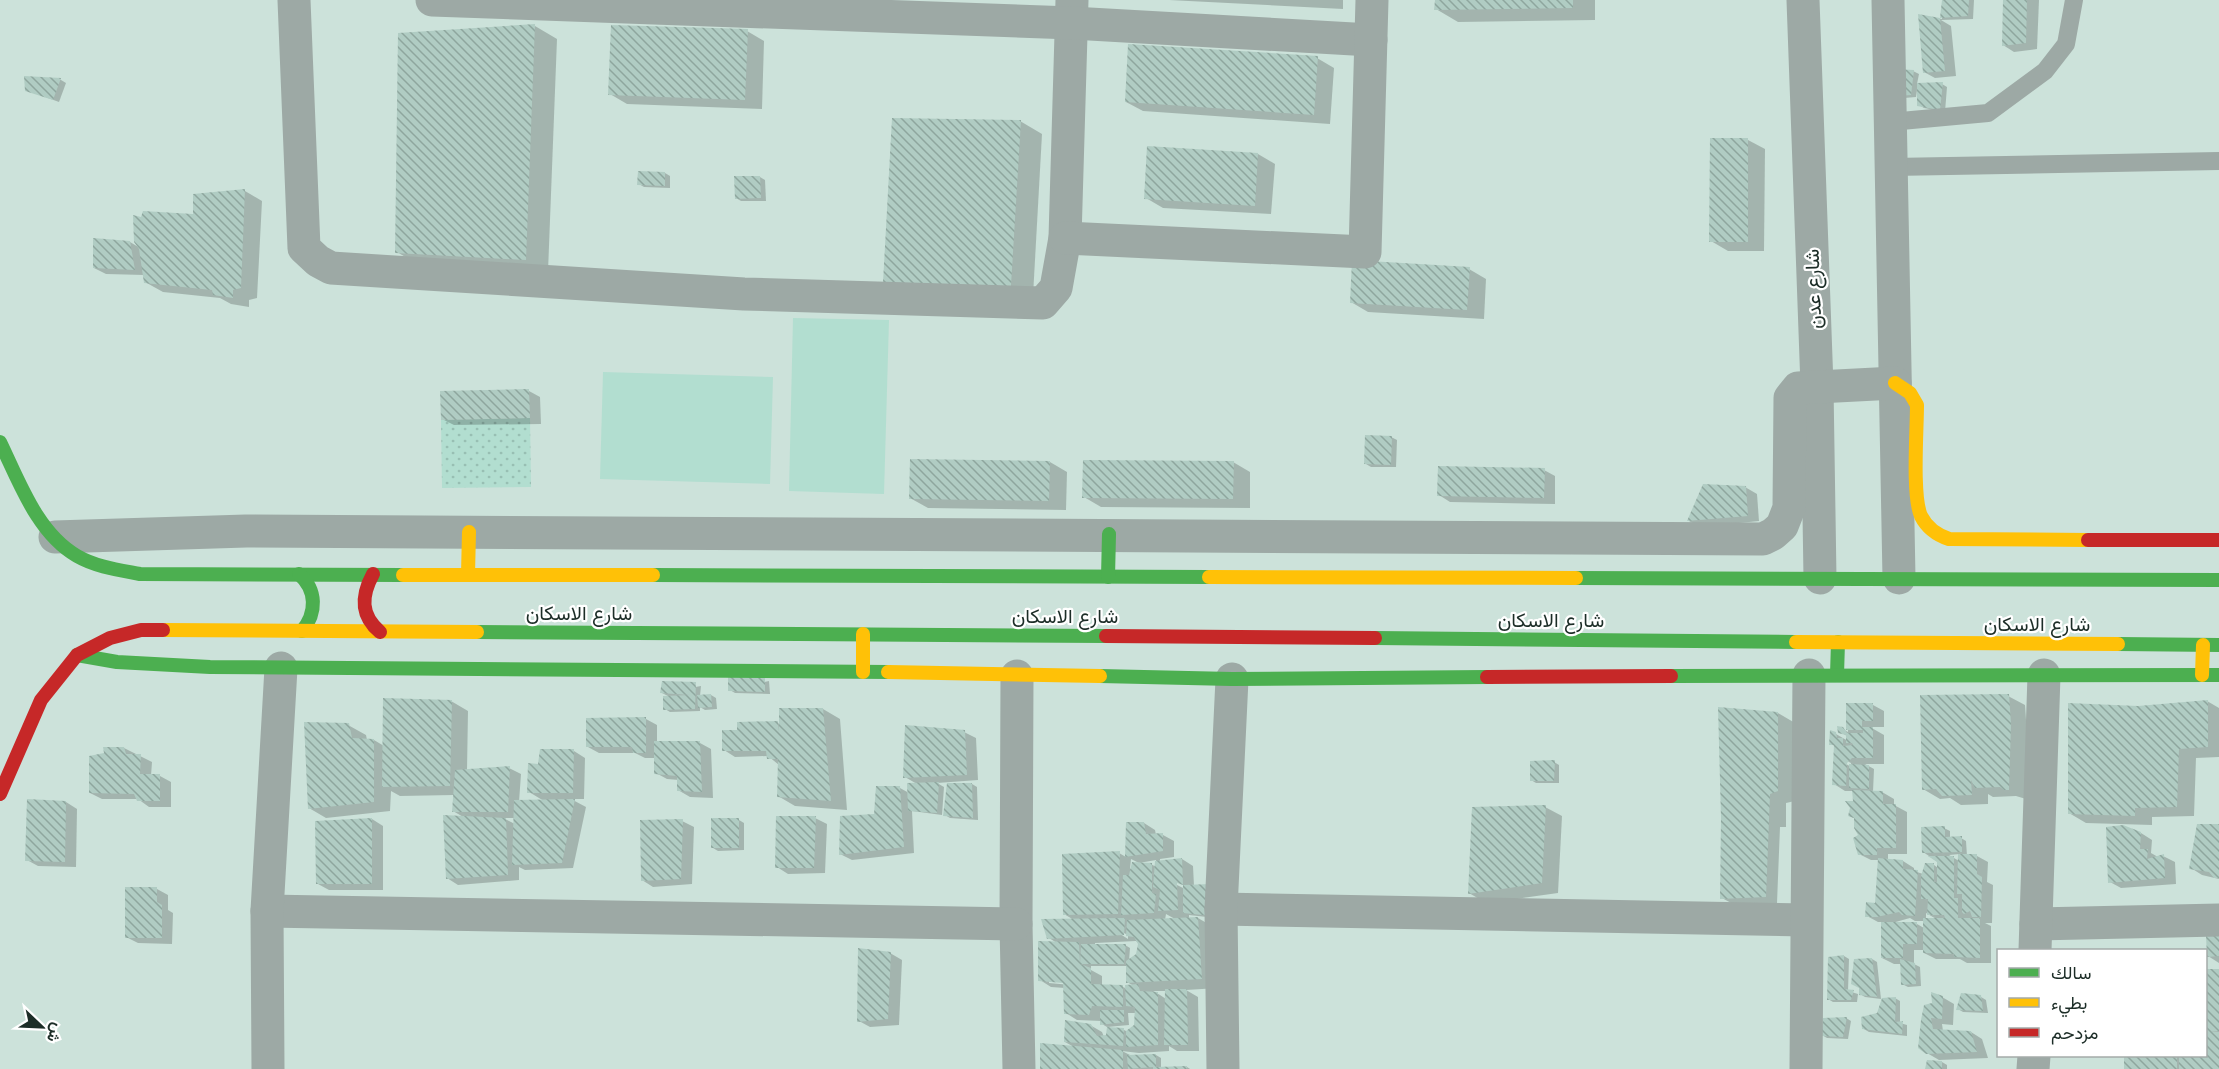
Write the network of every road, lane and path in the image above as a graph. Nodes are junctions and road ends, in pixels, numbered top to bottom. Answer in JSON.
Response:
{"nodes":[{"id":1,"x":294,"y":0,"type":"edge"},
{"id":2,"x":432,"y":0,"type":"edge"},
{"id":3,"x":1372,"y":0,"type":"edge"},
{"id":4,"x":1803,"y":0,"type":"edge"},
{"id":5,"x":1888,"y":0,"type":"edge"},
{"id":6,"x":2074,"y":0,"type":"edge"},
{"id":7,"x":1072,"y":12,"type":"edge"},
{"id":8,"x":1371,"y":40,"type":"junction"},
{"id":9,"x":1890,"y":122,"type":"junction"},
{"id":10,"x":2219,"y":161,"type":"edge"},
{"id":11,"x":1892,"y":167,"type":"junction"},
{"id":12,"x":1065,"y":238,"type":"junction"},
{"id":13,"x":1895,"y":383,"type":"junction"},
{"id":14,"x":1817,"y":386,"type":"junction"},
{"id":15,"x":0,"y":442,"type":"edge"},
{"id":16,"x":469,"y":532,"type":"junction"},
{"id":17,"x":1109,"y":534,"type":"junction"},
{"id":18,"x":55,"y":537,"type":"junction"},
{"id":19,"x":2219,"y":540,"type":"edge"},
{"id":20,"x":298,"y":574,"type":"junction"},
{"id":21,"x":373,"y":574,"type":"junction"},
{"id":22,"x":468,"y":574,"type":"junction"},
{"id":23,"x":1108,"y":577,"type":"junction"},
{"id":24,"x":1820,"y":578,"type":"junction"},
{"id":25,"x":1899,"y":578,"type":"junction"},
{"id":26,"x":2219,"y":580,"type":"edge"},
{"id":27,"x":302,"y":631,"type":"junction"},
{"id":28,"x":380,"y":632,"type":"junction"},
{"id":29,"x":863,"y":634,"type":"junction"},
{"id":30,"x":1838,"y":642,"type":"junction"},
{"id":31,"x":2203,"y":645,"type":"junction"},
{"id":32,"x":2219,"y":645,"type":"edge"},
{"id":33,"x":77,"y":655,"type":"junction"},
{"id":34,"x":281,"y":668,"type":"junction"},
{"id":35,"x":863,"y":672,"type":"junction"},
{"id":36,"x":1823,"y":675,"type":"junction"},
{"id":37,"x":2044,"y":675,"type":"junction"},
{"id":38,"x":2202,"y":675,"type":"junction"},
{"id":39,"x":2219,"y":675,"type":"edge"},
{"id":40,"x":1017,"y":676,"type":"junction"},
{"id":41,"x":1232,"y":679,"type":"junction"},
{"id":42,"x":0,"y":794,"type":"edge"},
{"id":43,"x":1221,"y":909,"type":"junction"},
{"id":44,"x":267,"y":911,"type":"junction"},
{"id":45,"x":1806,"y":920,"type":"junction"},
{"id":46,"x":2219,"y":920,"type":"edge"},
{"id":47,"x":1016,"y":924,"type":"junction"},
{"id":48,"x":2035,"y":937,"type":"edge"},
{"id":49,"x":267,"y":1069,"type":"edge"},
{"id":50,"x":1019,"y":1069,"type":"edge"},
{"id":51,"x":1223,"y":1069,"type":"edge"},
{"id":52,"x":1806,"y":1069,"type":"edge"}],
"edges":[{"from":1,"to":12,"type":"street"},
{"from":2,"to":7,"type":"street"},
{"from":3,"to":8,"type":"street"},
{"from":4,"to":14,"type":"street","name":"شارع عدن"},
{"from":5,"to":9,"type":"street"},
{"from":6,"to":9,"type":"lane"},
{"from":7,"to":8,"type":"street"},
{"from":7,"to":12,"type":"street"},
{"from":8,"to":12,"type":"street"},
{"from":9,"to":11,"type":"street"},
{"from":10,"to":11,"type":"lane"},
{"from":11,"to":13,"type":"street"},
{"from":13,"to":14,"type":"street"},
{"from":13,"to":19,"type":"main road"},
{"from":13,"to":25,"type":"street"},
{"from":14,"to":17,"type":"street"},
{"from":14,"to":24,"type":"street","name":"شارع عدن"},
{"from":15,"to":18,"type":"main road","name":"شارع الاسكان"},
{"from":16,"to":17,"type":"street"},
{"from":16,"to":18,"type":"street"},
{"from":16,"to":22,"type":"main road"},
{"from":17,"to":23,"type":"main road"},
{"from":18,"to":20,"type":"main road","name":"شارع الاسكان"},
{"from":20,"to":21,"type":"main road","name":"شارع الاسكان"},
{"from":20,"to":27,"type":"main road"},
{"from":21,"to":22,"type":"main road","name":"شارع الاسكان"},
{"from":21,"to":28,"type":"main road"},
{"from":22,"to":23,"type":"main road","name":"شارع الاسكان"},
{"from":23,"to":24,"type":"main road","name":"شارع الاسكان"},
{"from":24,"to":25,"type":"main road","name":"شارع الاسكان"},
{"from":25,"to":26,"type":"main road","name":"شارع الاسكان"},
{"from":27,"to":28,"type":"main road","name":"شارع الاسكان"},
{"from":27,"to":33,"type":"main road","name":"شارع الاسكان"},
{"from":28,"to":29,"type":"main road","name":"شارع الاسكان"},
{"from":29,"to":30,"type":"main road","name":"شارع الاسكان"},
{"from":29,"to":35,"type":"main road"},
{"from":30,"to":31,"type":"main road","name":"شارع الاسكان"},
{"from":30,"to":36,"type":"main road"},
{"from":31,"to":32,"type":"main road","name":"شارع الاسكان"},
{"from":31,"to":38,"type":"main road"},
{"from":33,"to":34,"type":"main road"},
{"from":33,"to":42,"type":"main road","name":"شارع الاسكان"},
{"from":34,"to":35,"type":"main road"},
{"from":34,"to":44,"type":"street"},
{"from":35,"to":40,"type":"main road"},
{"from":36,"to":37,"type":"main road"},
{"from":36,"to":41,"type":"main road"},
{"from":36,"to":45,"type":"street"},
{"from":37,"to":38,"type":"main road"},
{"from":37,"to":48,"type":"street"},
{"from":38,"to":39,"type":"main road"},
{"from":40,"to":41,"type":"main road"},
{"from":40,"to":47,"type":"street"},
{"from":41,"to":43,"type":"street"},
{"from":43,"to":45,"type":"street"},
{"from":43,"to":51,"type":"street"},
{"from":44,"to":47,"type":"street"},
{"from":44,"to":49,"type":"street"},
{"from":45,"to":52,"type":"street"},
{"from":46,"to":48,"type":"street"},
{"from":47,"to":50,"type":"street"}]}
